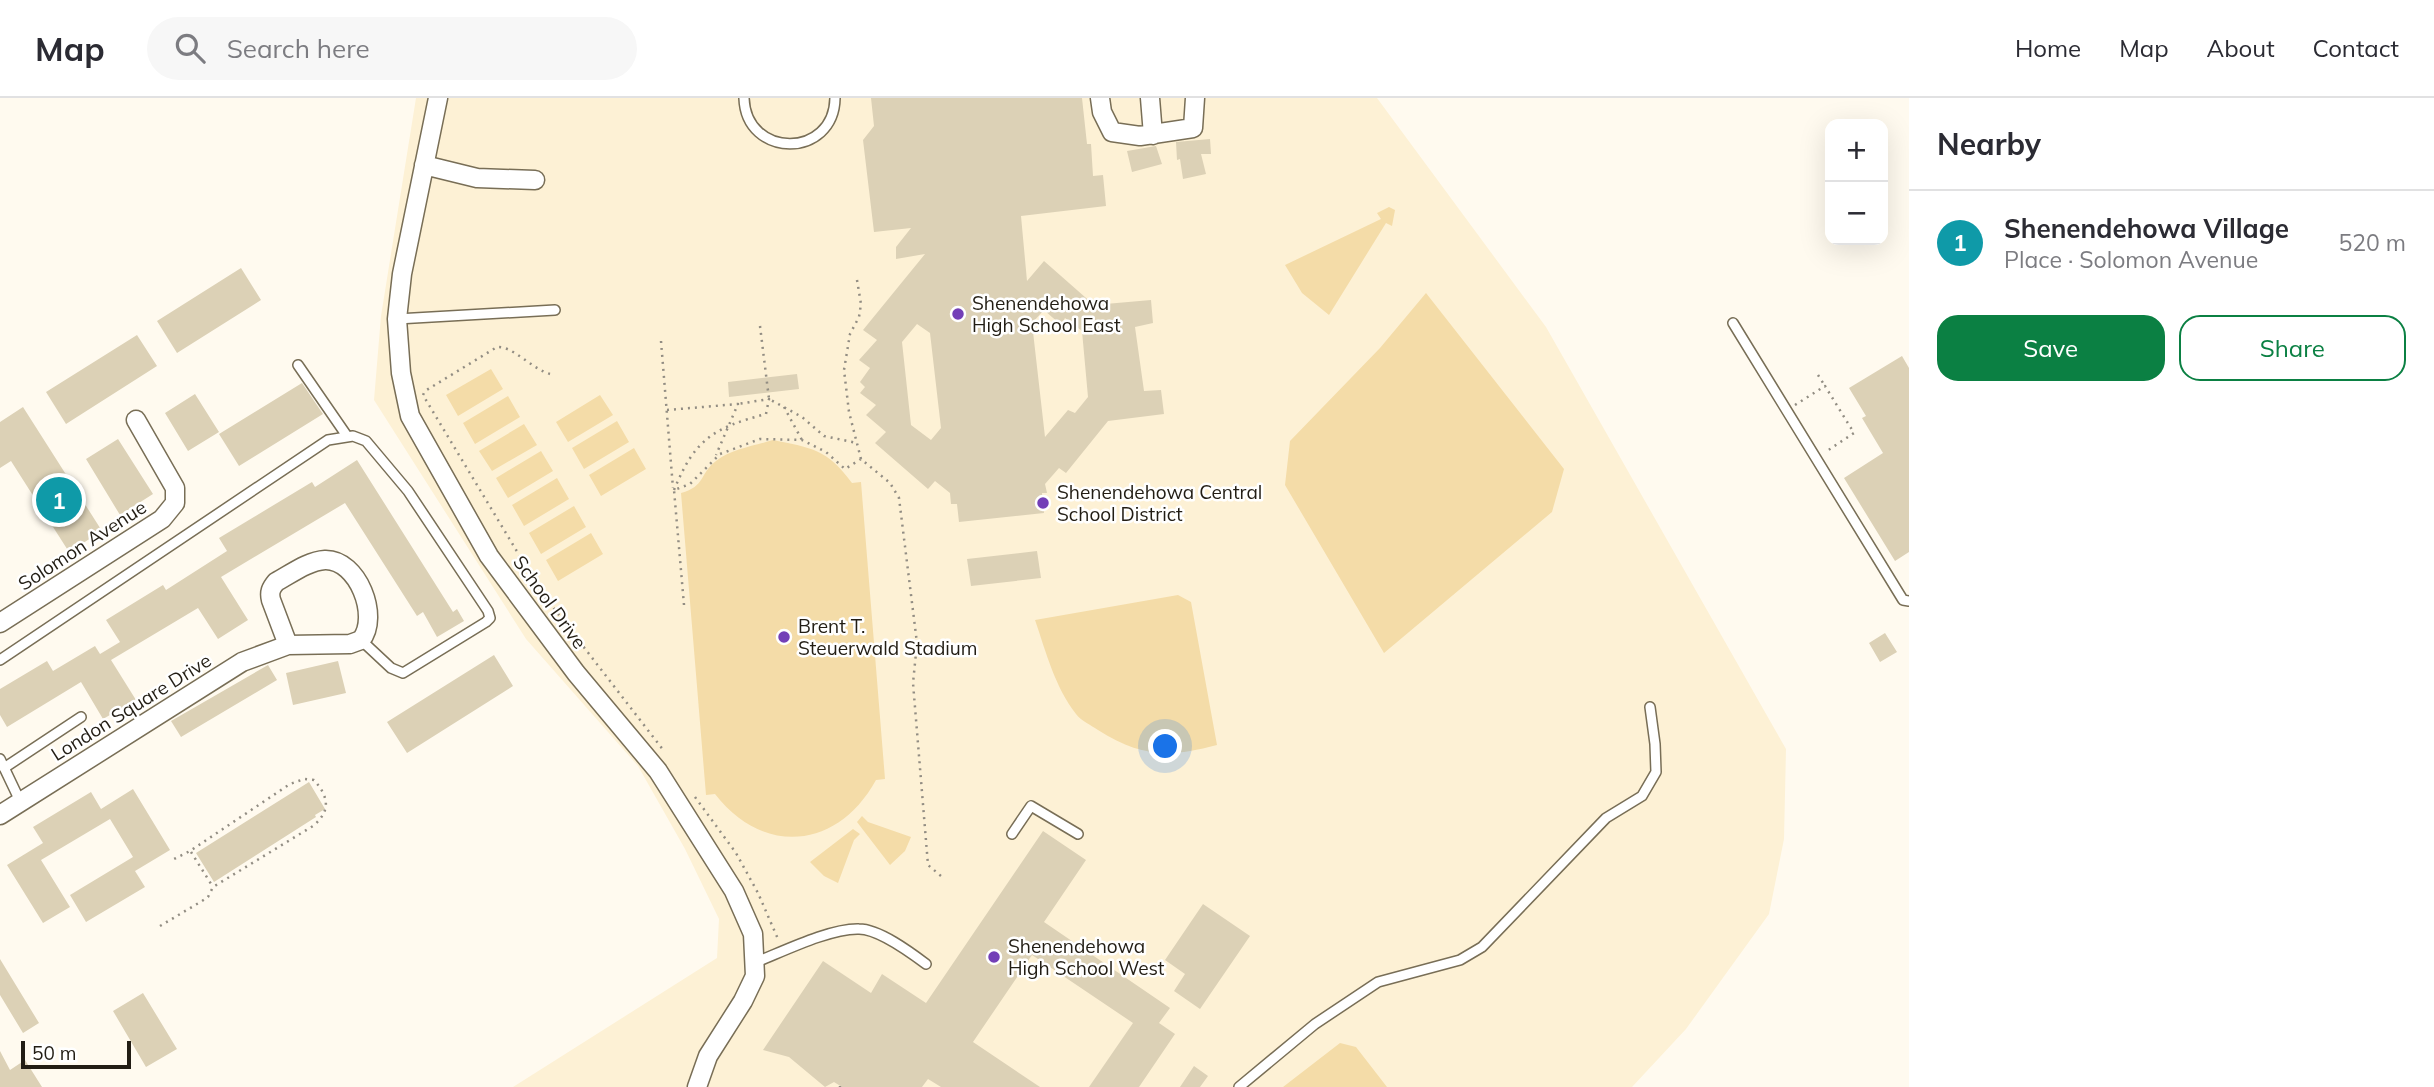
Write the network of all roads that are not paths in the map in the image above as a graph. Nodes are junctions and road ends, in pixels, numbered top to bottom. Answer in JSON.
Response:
{"nodes":[{"id":1,"x":438,"y":98,"type":"edge"},
{"id":2,"x":835,"y":98,"type":"edge"},
{"id":3,"x":1100,"y":98,"type":"edge"},
{"id":4,"x":1150,"y":98,"type":"edge"},
{"id":5,"x":1195,"y":98,"type":"edge"},
{"id":6,"x":742,"y":99,"type":"edge"},
{"id":7,"x":1153,"y":135,"type":"junction"},
{"id":8,"x":424,"y":164,"type":"junction"},
{"id":9,"x":535,"y":180,"type":"dead end"},
{"id":10,"x":555,"y":310,"type":"dead end"},
{"id":11,"x":397,"y":319,"type":"junction"},
{"id":12,"x":1733,"y":323,"type":"dead end"},
{"id":13,"x":298,"y":365,"type":"dead end"},
{"id":14,"x":136,"y":420,"type":"dead end"},
{"id":15,"x":347,"y":436,"type":"junction"},
{"id":16,"x":1909,"y":601,"type":"edge"},
{"id":17,"x":0,"y":623,"type":"edge"},
{"id":18,"x":361,"y":640,"type":"junction"},
{"id":19,"x":288,"y":645,"type":"junction"},
{"id":20,"x":0,"y":660,"type":"edge"},
{"id":21,"x":1650,"y":707,"type":"dead end"},
{"id":22,"x":81,"y":717,"type":"dead end"},
{"id":23,"x":2,"y":764,"type":"edge"},
{"id":24,"x":20,"y":801,"type":"junction"},
{"id":25,"x":0,"y":815,"type":"edge"},
{"id":26,"x":1012,"y":834,"type":"dead end"},
{"id":27,"x":1078,"y":835,"type":"dead end"},
{"id":28,"x":754,"y":963,"type":"junction"},
{"id":29,"x":926,"y":964,"type":"dead end"},
{"id":30,"x":697,"y":1087,"type":"edge"},
{"id":31,"x":1239,"y":1087,"type":"edge"}],
"edges":[{"from":1,"to":8,"type":"street","name":"School Drive"},
{"from":2,"to":6,"type":"lane"},
{"from":3,"to":7,"type":"street"},
{"from":4,"to":7,"type":"street"},
{"from":5,"to":7,"type":"street"},
{"from":8,"to":9,"type":"street"},
{"from":8,"to":11,"type":"street","name":"School Drive"},
{"from":10,"to":11,"type":"lane"},
{"from":11,"to":28,"type":"street","name":"School Drive"},
{"from":12,"to":16,"type":"lane"},
{"from":13,"to":15,"type":"lane"},
{"from":14,"to":17,"type":"street","name":"Solomon Avenue"},
{"from":15,"to":18,"type":"lane"},
{"from":15,"to":20,"type":"lane"},
{"from":18,"to":19,"type":"street","name":"London Square Drive"},
{"from":18,"to":19,"type":"street"},
{"from":19,"to":24,"type":"street","name":"London Square Drive"},
{"from":21,"to":31,"type":"lane"},
{"from":22,"to":23,"type":"lane"},
{"from":23,"to":24,"type":"lane"},
{"from":24,"to":25,"type":"street","name":"London Square Drive"},
{"from":26,"to":27,"type":"lane"},
{"from":28,"to":29,"type":"lane"},
{"from":28,"to":30,"type":"street","name":"School Drive"}]}
